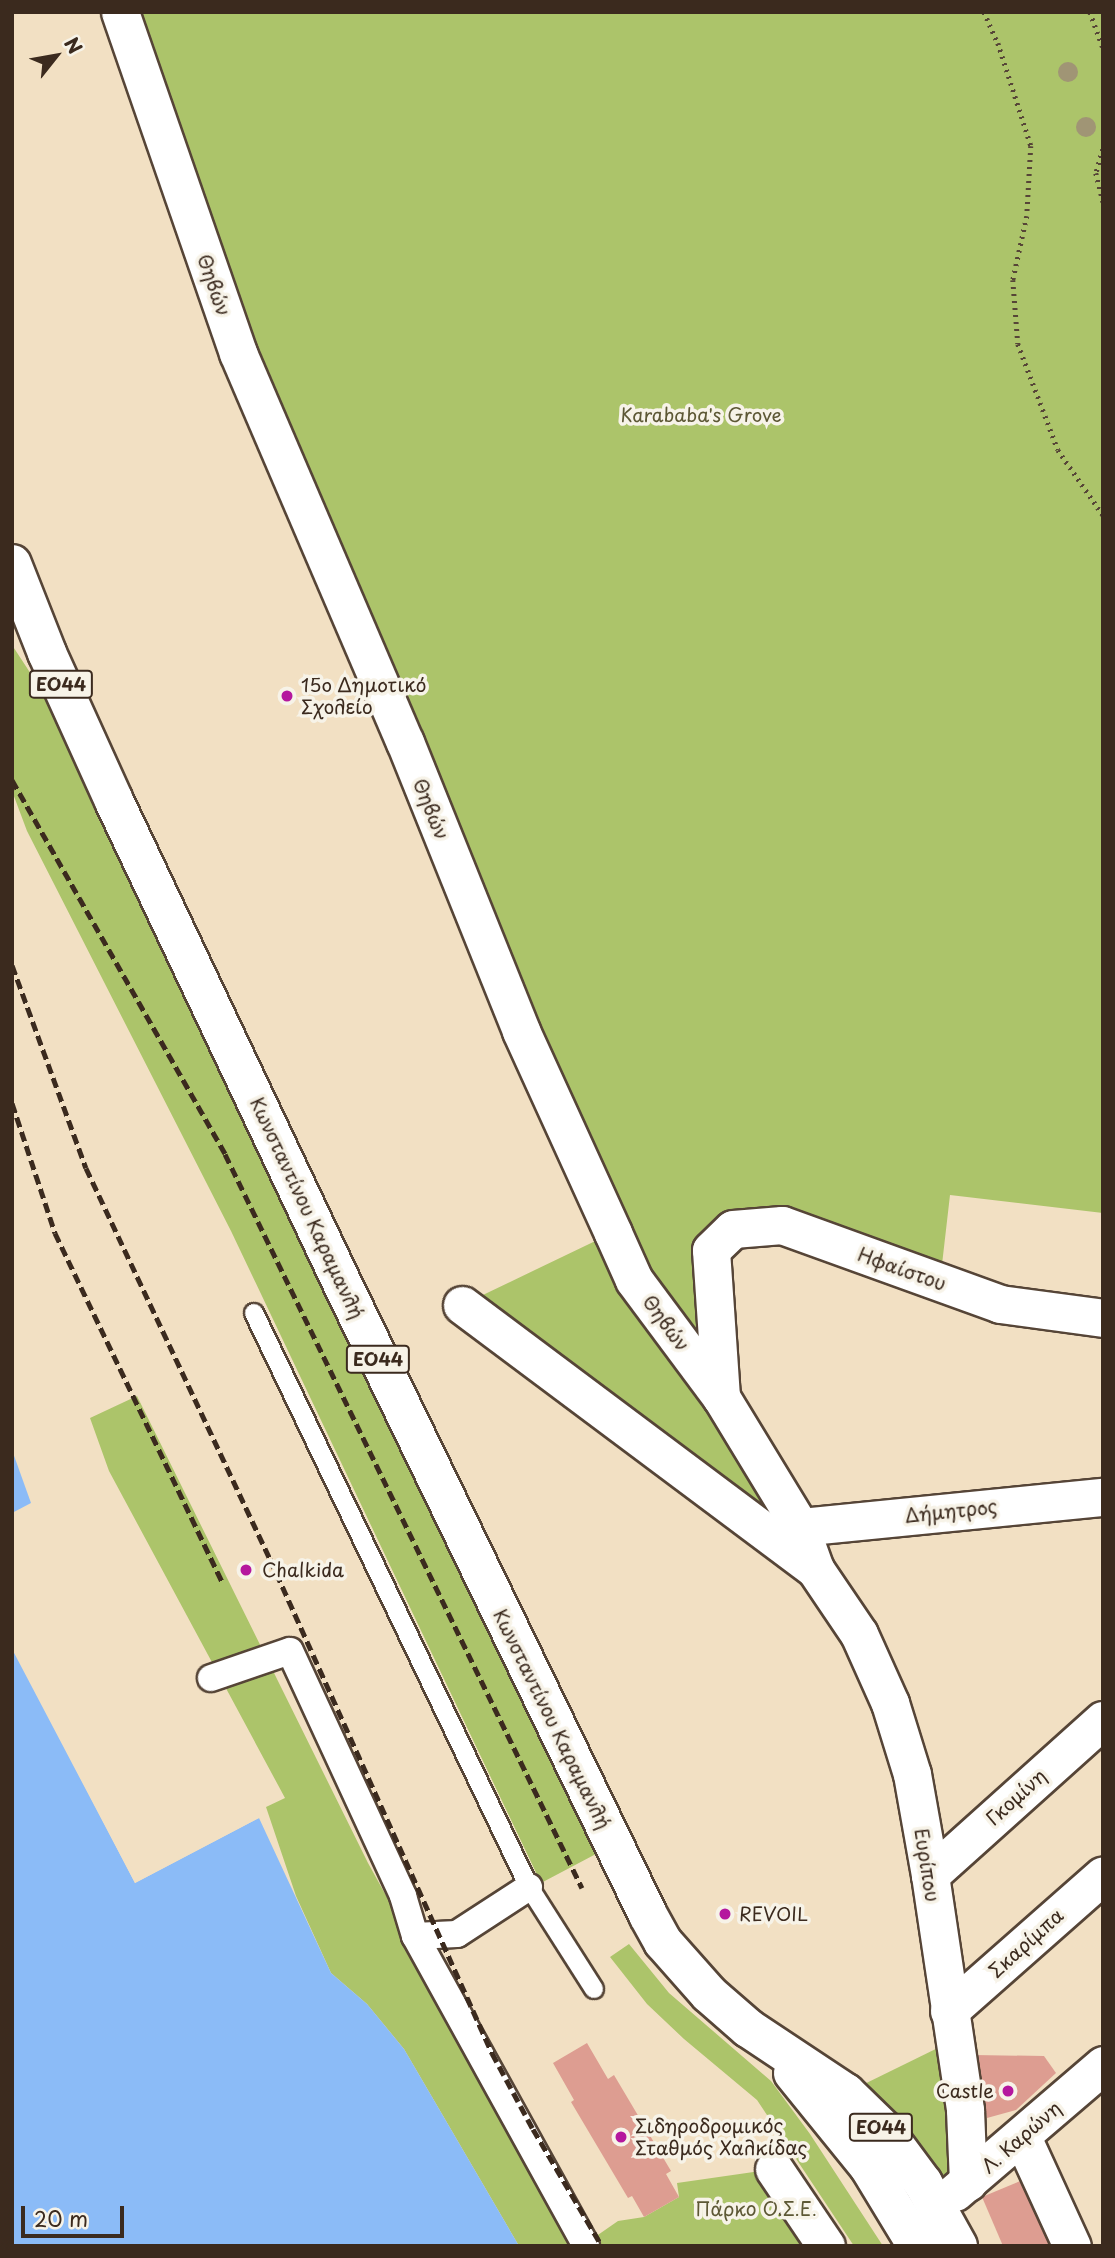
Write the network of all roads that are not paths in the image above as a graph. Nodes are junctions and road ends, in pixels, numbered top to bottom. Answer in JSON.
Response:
{"nodes":[{"id":1,"x":120,"y":12,"type":"edge"},
{"id":2,"x":12,"y":564,"type":"edge"},
{"id":3,"x":461,"y":1305,"type":"dead end"},
{"id":4,"x":254,"y":1313,"type":"dead end"},
{"id":5,"x":1103,"y":1318,"type":"edge"},
{"id":6,"x":721,"y":1397,"type":"junction"},
{"id":7,"x":1103,"y":1497,"type":"edge"},
{"id":8,"x":800,"y":1527,"type":"junction"},
{"id":9,"x":815,"y":1569,"type":"junction"},
{"id":10,"x":211,"y":1678,"type":"dead end"},
{"id":11,"x":1103,"y":1720,"type":"edge"},
{"id":12,"x":930,"y":1875,"type":"junction"},
{"id":13,"x":1103,"y":1875,"type":"edge"},
{"id":14,"x":529,"y":1887,"type":"junction"},
{"id":15,"x":415,"y":1936,"type":"junction"},
{"id":16,"x":594,"y":1989,"type":"dead end"},
{"id":17,"x":949,"y":2011,"type":"junction"},
{"id":18,"x":767,"y":2041,"type":"junction"},
{"id":19,"x":1103,"y":2065,"type":"edge"},
{"id":20,"x":1022,"y":2137,"type":"junction"},
{"id":21,"x":774,"y":2169,"type":"dead end"},
{"id":22,"x":968,"y":2182,"type":"junction"},
{"id":23,"x":935,"y":2204,"type":"junction"},
{"id":24,"x":824,"y":2245,"type":"edge"},
{"id":25,"x":586,"y":2246,"type":"edge"},
{"id":26,"x":917,"y":2246,"type":"edge"},
{"id":27,"x":958,"y":2246,"type":"edge"},
{"id":28,"x":1072,"y":2246,"type":"edge"}],
"edges":[{"from":1,"to":6,"type":"street","name":"Θηβών"},
{"from":2,"to":18,"type":"main road","name":"Κωνσταντίνου Καραμανλή","number":"ΕΟ44"},
{"from":3,"to":9,"type":"street"},
{"from":4,"to":14,"type":"lane"},
{"from":5,"to":6,"type":"street","name":"Ηφαίστου"},
{"from":6,"to":8,"type":"street","name":"Θηβών"},
{"from":7,"to":8,"type":"street","name":"Δήμητρος"},
{"from":8,"to":9,"type":"street","name":"Θηβών"},
{"from":9,"to":12,"type":"street","name":"Ευρίπου"},
{"from":10,"to":15,"type":"street"},
{"from":11,"to":12,"type":"street","name":"Γκομίνη"},
{"from":12,"to":17,"type":"street","name":"Ευρίπου"},
{"from":13,"to":17,"type":"street","name":"Σκαρίμπα"},
{"from":14,"to":15,"type":"street"},
{"from":14,"to":16,"type":"lane"},
{"from":15,"to":25,"type":"street"},
{"from":17,"to":22,"type":"street","name":"Ευρίπου"},
{"from":18,"to":23,"type":"main road","name":"Κωνσταντίνου Καραμανλή","number":"ΕΟ44"},
{"from":18,"to":26,"type":"main road","name":"Κωνσταντίνου Καραμανλή","number":"ΕΟ44"},
{"from":19,"to":20,"type":"street","name":"Λ. Καρώνη"},
{"from":20,"to":22,"type":"street","name":"Λ. Καρώνη"},
{"from":20,"to":28,"type":"street"},
{"from":21,"to":24,"type":"street"},
{"from":22,"to":23,"type":"street","name":"Λ. Καρώνη"},
{"from":23,"to":27,"type":"main road","name":"Κωνσταντίνου Καραμανλή","number":"ΕΟ44"}]}
